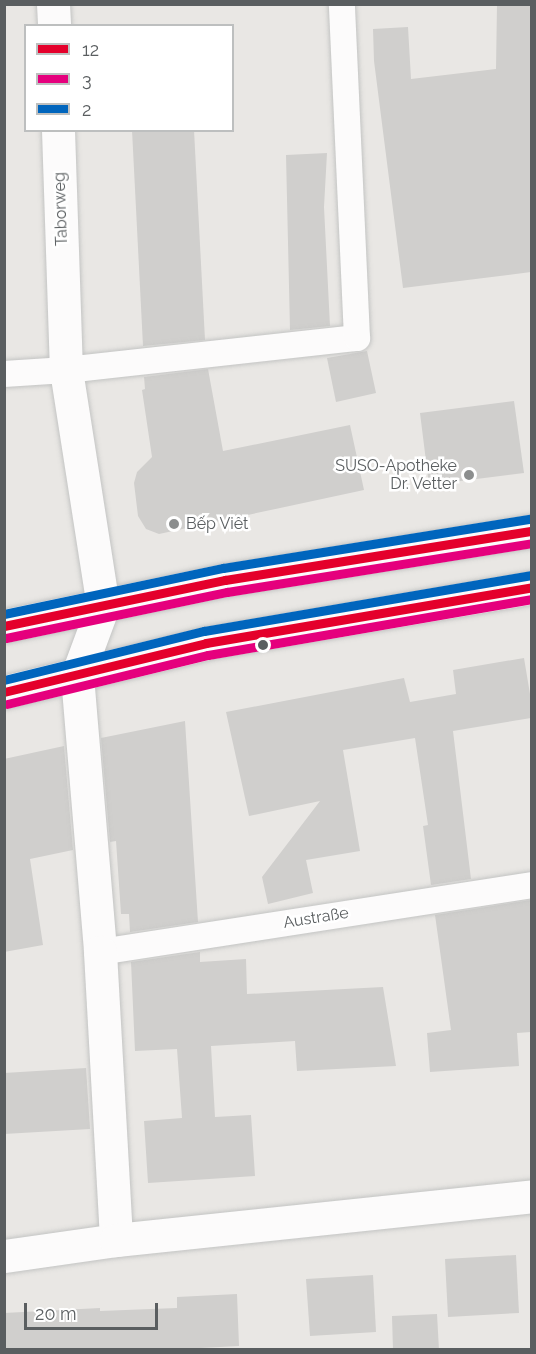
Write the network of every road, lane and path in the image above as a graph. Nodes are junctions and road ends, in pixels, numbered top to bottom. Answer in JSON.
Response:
{"nodes":[{"id":1,"x":53,"y":4,"type":"edge"},
{"id":2,"x":342,"y":4,"type":"edge"},
{"id":3,"x":54,"y":24,"type":"edge"},
{"id":4,"x":58,"y":132,"type":"edge"},
{"id":5,"x":66,"y":370,"type":"junction"},
{"id":6,"x":4,"y":374,"type":"edge"},
{"id":7,"x":531,"y":531,"type":"edge"},
{"id":8,"x":531,"y":587,"type":"edge"},
{"id":9,"x":103,"y":606,"type":"junction"},
{"id":10,"x":4,"y":626,"type":"edge"},
{"id":11,"x":77,"y":676,"type":"junction"},
{"id":12,"x":4,"y":692,"type":"edge"},
{"id":13,"x":531,"y":885,"type":"edge"},
{"id":14,"x":100,"y":952,"type":"junction"},
{"id":15,"x":531,"y":1196,"type":"edge"},
{"id":16,"x":116,"y":1240,"type":"junction"},
{"id":17,"x":4,"y":1256,"type":"edge"}],
"edges":[{"from":1,"to":3,"type":"street"},
{"from":2,"to":5,"type":"lane"},
{"from":4,"to":5,"type":"street","name":"Taborweg"},
{"from":5,"to":6,"type":"lane"},
{"from":5,"to":9,"type":"street","name":"Taborweg"},
{"from":7,"to":9,"type":"street"},
{"from":8,"to":11,"type":"street"},
{"from":9,"to":10,"type":"street"},
{"from":9,"to":11,"type":"street","name":"Taborweg"},
{"from":11,"to":12,"type":"street"},
{"from":11,"to":14,"type":"street"},
{"from":13,"to":14,"type":"lane","name":"Austraße"},
{"from":14,"to":16,"type":"street"},
{"from":15,"to":16,"type":"street"},
{"from":16,"to":17,"type":"street"}]}
